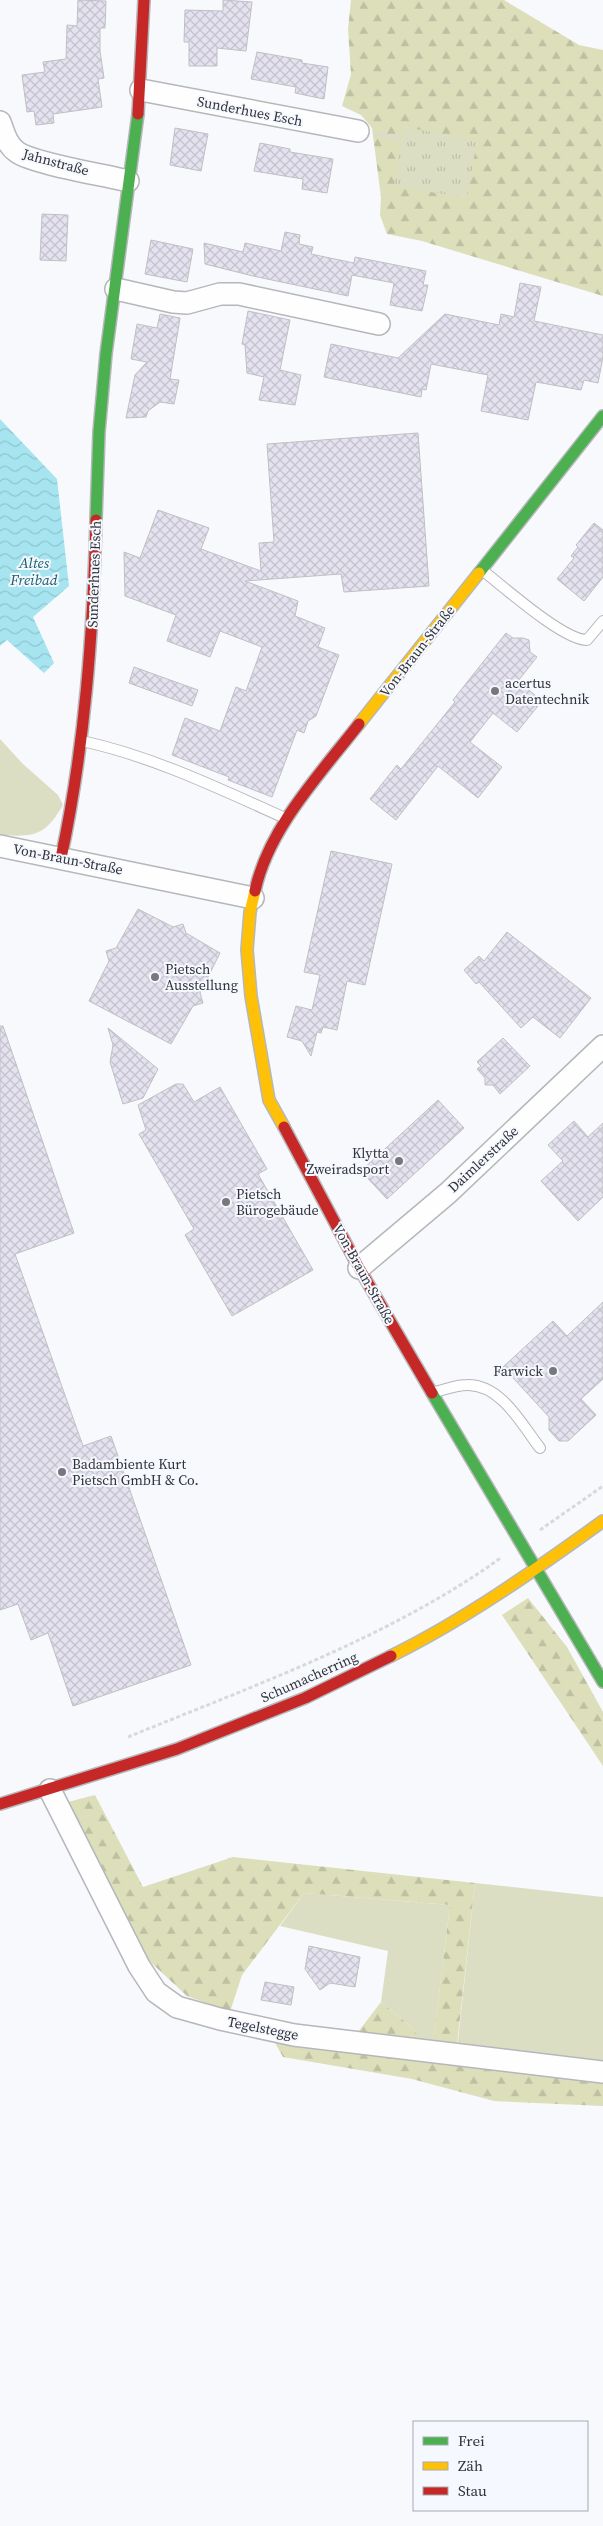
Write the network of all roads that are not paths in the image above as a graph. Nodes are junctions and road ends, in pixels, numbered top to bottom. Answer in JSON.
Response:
{"nodes":[{"id":1,"x":144,"y":0,"type":"edge"},
{"id":2,"x":141,"y":90,"type":"junction"},
{"id":3,"x":0,"y":122,"type":"edge"},
{"id":4,"x":358,"y":131,"type":"dead end"},
{"id":5,"x":128,"y":181,"type":"junction"},
{"id":6,"x":116,"y":289,"type":"junction"},
{"id":7,"x":379,"y":324,"type":"dead end"},
{"id":8,"x":603,"y":416,"type":"edge"},
{"id":9,"x":482,"y":569,"type":"junction"},
{"id":10,"x":603,"y":621,"type":"edge"},
{"id":11,"x":81,"y":741,"type":"junction"},
{"id":12,"x":287,"y":819,"type":"junction"},
{"id":13,"x":0,"y":846,"type":"edge"},
{"id":14,"x":61,"y":858,"type":"junction"},
{"id":15,"x":253,"y":898,"type":"junction"},
{"id":16,"x":603,"y":1046,"type":"edge"},
{"id":17,"x":359,"y":1268,"type":"junction"},
{"id":18,"x":433,"y":1393,"type":"junction"},
{"id":19,"x":540,"y":1448,"type":"dead end"},
{"id":20,"x":603,"y":1521,"type":"edge"},
{"id":21,"x":536,"y":1569,"type":"junction"},
{"id":22,"x":603,"y":1682,"type":"edge"},
{"id":23,"x":50,"y":1790,"type":"junction"},
{"id":24,"x":0,"y":1804,"type":"edge"},
{"id":25,"x":603,"y":2072,"type":"edge"}],
"edges":[{"from":1,"to":2,"type":"street","name":"Sunderhues Esch"},
{"from":2,"to":4,"type":"street","name":"Sunderhues Esch"},
{"from":2,"to":5,"type":"street","name":"Sunderhues Esch"},
{"from":3,"to":5,"type":"street","name":"Jahnstraße"},
{"from":5,"to":6,"type":"street","name":"Sunderhues Esch"},
{"from":6,"to":7,"type":"street"},
{"from":6,"to":11,"type":"street","name":"Sunderhues Esch"},
{"from":8,"to":9,"type":"street","name":"Von-Braun-Straße"},
{"from":9,"to":10,"type":"lane"},
{"from":9,"to":12,"type":"street","name":"Von-Braun-Straße"},
{"from":11,"to":12,"type":"lane"},
{"from":11,"to":14,"type":"street","name":"Sunderhues Esch"},
{"from":12,"to":15,"type":"street","name":"Von-Braun-Straße"},
{"from":13,"to":14,"type":"street","name":"Von-Braun-Straße"},
{"from":14,"to":15,"type":"street","name":"Von-Braun-Straße"},
{"from":15,"to":17,"type":"street","name":"Von-Braun-Straße"},
{"from":16,"to":17,"type":"street","name":"Daimlerstraße"},
{"from":17,"to":18,"type":"street","name":"Von-Braun-Straße"},
{"from":18,"to":19,"type":"lane"},
{"from":18,"to":21,"type":"street","name":"Von-Braun-Straße"},
{"from":20,"to":21,"type":"street","name":"Schumacherring"},
{"from":21,"to":22,"type":"street","name":"Von-Braun-Straße"},
{"from":21,"to":23,"type":"street","name":"Schumacherring"},
{"from":23,"to":24,"type":"street","name":"Schumacherring"},
{"from":23,"to":25,"type":"street","name":"Tegelstegge"}]}
